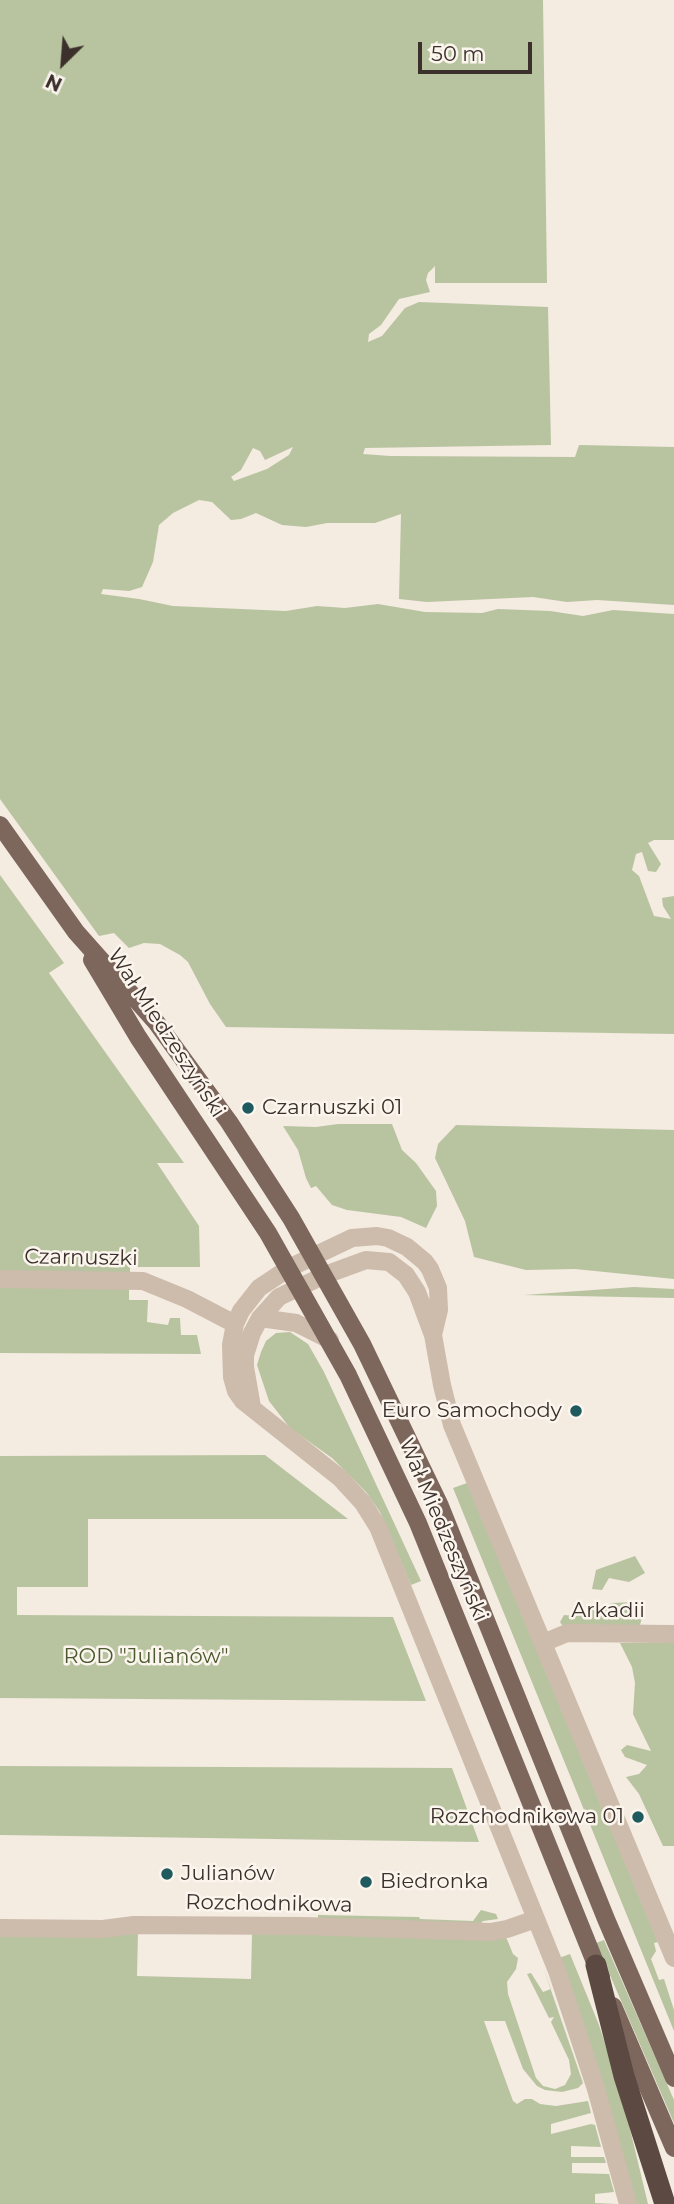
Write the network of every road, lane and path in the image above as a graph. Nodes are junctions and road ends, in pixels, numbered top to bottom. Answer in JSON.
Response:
{"nodes":[{"id":1,"x":0,"y":825,"type":"edge"},
{"id":2,"x":76,"y":932,"type":"junction"},
{"id":3,"x":313,"y":1256,"type":"junction"},
{"id":4,"x":289,"y":1268,"type":"junction"},
{"id":5,"x":325,"y":1275,"type":"junction"},
{"id":6,"x":0,"y":1279,"type":"edge"},
{"id":7,"x":300,"y":1286,"type":"junction"},
{"id":8,"x":260,"y":1318,"type":"junction"},
{"id":9,"x":235,"y":1324,"type":"junction"},
{"id":10,"x":433,"y":1335,"type":"junction"},
{"id":11,"x":330,"y":1340,"type":"junction"},
{"id":12,"x":253,"y":1407,"type":"junction"},
{"id":13,"x":674,"y":1634,"type":"edge"},
{"id":14,"x":543,"y":1643,"type":"junction"},
{"id":15,"x":536,"y":1919,"type":"junction"},
{"id":16,"x":0,"y":1928,"type":"edge"},
{"id":17,"x":674,"y":1958,"type":"edge"},
{"id":18,"x":596,"y":1965,"type":"junction"},
{"id":19,"x":674,"y":2078,"type":"edge"},
{"id":20,"x":674,"y":2148,"type":"edge"},
{"id":21,"x":628,"y":2204,"type":"edge"},
{"id":22,"x":665,"y":2204,"type":"edge"}],
"edges":[{"from":1,"to":2,"type":"main road","name":"Wał Miedzeszyński"},
{"from":2,"to":3,"type":"main road","name":"Wał Miedzeszyński"},
{"from":2,"to":4,"type":"main road","name":"Wał Miedzeszyński"},
{"from":3,"to":4,"type":"street"},
{"from":3,"to":5,"type":"main road","name":"Wał Miedzeszyński"},
{"from":3,"to":10,"type":"street"},
{"from":4,"to":7,"type":"main road","name":"Wał Miedzeszyński"},
{"from":4,"to":9,"type":"street"},
{"from":5,"to":7,"type":"street"},
{"from":5,"to":10,"type":"street"},
{"from":5,"to":19,"type":"main road","name":"Wał Miedzeszyński"},
{"from":6,"to":9,"type":"street","name":"Czarnuszki"},
{"from":7,"to":8,"type":"street"},
{"from":7,"to":11,"type":"main road","name":"Wał Miedzeszyński"},
{"from":8,"to":11,"type":"street"},
{"from":8,"to":12,"type":"street"},
{"from":9,"to":12,"type":"street"},
{"from":10,"to":14,"type":"street"},
{"from":11,"to":18,"type":"main road","name":"Wał Miedzeszyński"},
{"from":12,"to":15,"type":"street"},
{"from":13,"to":14,"type":"street","name":"Arkadii"},
{"from":14,"to":17,"type":"street"},
{"from":15,"to":16,"type":"street","name":"Rozchodnikowa"},
{"from":15,"to":21,"type":"street"},
{"from":18,"to":20,"type":"main road","name":"Wał Miedzeszyński"},
{"from":18,"to":22,"type":"highway"}]}
